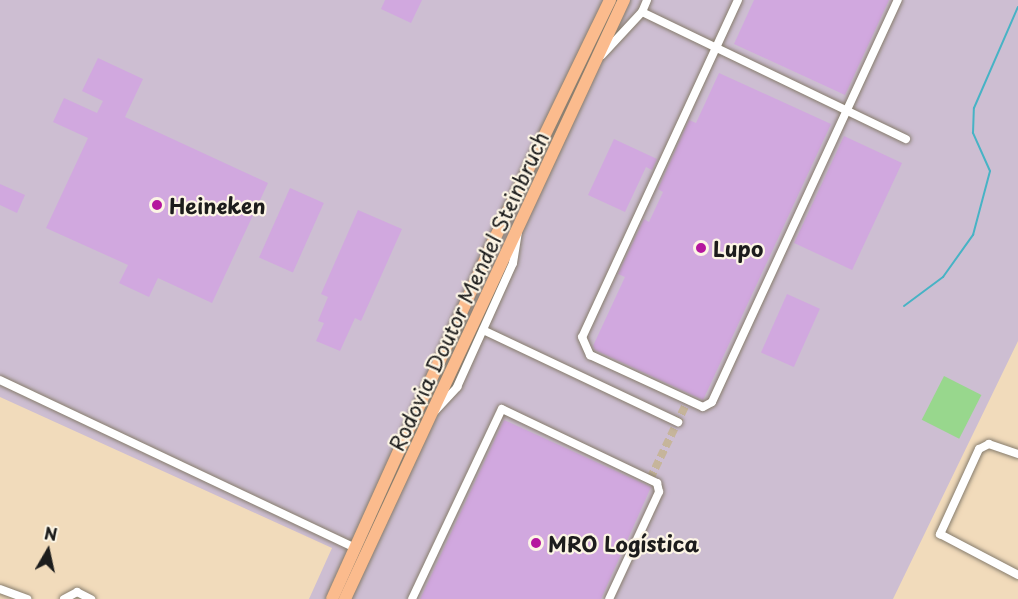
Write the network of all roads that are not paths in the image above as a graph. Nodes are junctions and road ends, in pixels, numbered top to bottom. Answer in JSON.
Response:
{"nodes":[{"id":1,"x":610,"y":0,"type":"edge"},
{"id":2,"x":624,"y":0,"type":"edge"},
{"id":3,"x":647,"y":0,"type":"edge"},
{"id":4,"x":738,"y":0,"type":"edge"},
{"id":5,"x":898,"y":0,"type":"edge"},
{"id":6,"x":642,"y":12,"type":"junction"},
{"id":7,"x":714,"y":50,"type":"junction"},
{"id":8,"x":594,"y":64,"type":"junction"},
{"id":9,"x":847,"y":110,"type":"junction"},
{"id":10,"x":906,"y":139,"type":"dead end"},
{"id":11,"x":518,"y":232,"type":"junction"},
{"id":12,"x":483,"y":330,"type":"junction"},
{"id":13,"x":0,"y":380,"type":"edge"},
{"id":14,"x":431,"y":416,"type":"junction"},
{"id":15,"x":678,"y":422,"type":"dead end"},
{"id":16,"x":1018,"y":454,"type":"edge"},
{"id":17,"x":356,"y":548,"type":"junction"},
{"id":18,"x":1018,"y":575,"type":"edge"},
{"id":19,"x":0,"y":589,"type":"edge"},
{"id":20,"x":27,"y":599,"type":"edge"},
{"id":21,"x":63,"y":599,"type":"edge"},
{"id":22,"x":91,"y":599,"type":"edge"},
{"id":23,"x":332,"y":599,"type":"edge"},
{"id":24,"x":345,"y":599,"type":"edge"},
{"id":25,"x":412,"y":599,"type":"edge"},
{"id":26,"x":609,"y":599,"type":"edge"}],
"edges":[{"from":1,"to":17,"type":"highway","name":"Rodovia Doutor Mendel Steinbruch"},
{"from":2,"to":8,"type":"highway","name":"Rodovia Doutor Mendel Steinbruch"},
{"from":3,"to":6,"type":"street"},
{"from":4,"to":7,"type":"street"},
{"from":5,"to":9,"type":"street"},
{"from":6,"to":7,"type":"street"},
{"from":6,"to":8,"type":"street"},
{"from":7,"to":9,"type":"street"},
{"from":7,"to":9,"type":"street"},
{"from":8,"to":11,"type":"highway","name":"Rodovia Doutor Mendel Steinbruch"},
{"from":9,"to":10,"type":"street"},
{"from":11,"to":12,"type":"street"},
{"from":11,"to":14,"type":"highway","name":"Rodovia Doutor Mendel Steinbruch"},
{"from":12,"to":14,"type":"street"},
{"from":12,"to":15,"type":"street"},
{"from":13,"to":17,"type":"street"},
{"from":14,"to":24,"type":"highway","name":"Rodovia Doutor Mendel Steinbruch"},
{"from":16,"to":18,"type":"street"},
{"from":17,"to":23,"type":"highway","name":"Rodovia Doutor Mendel Steinbruch"},
{"from":19,"to":20,"type":"street"},
{"from":21,"to":22,"type":"street"},
{"from":25,"to":26,"type":"street"}]}
